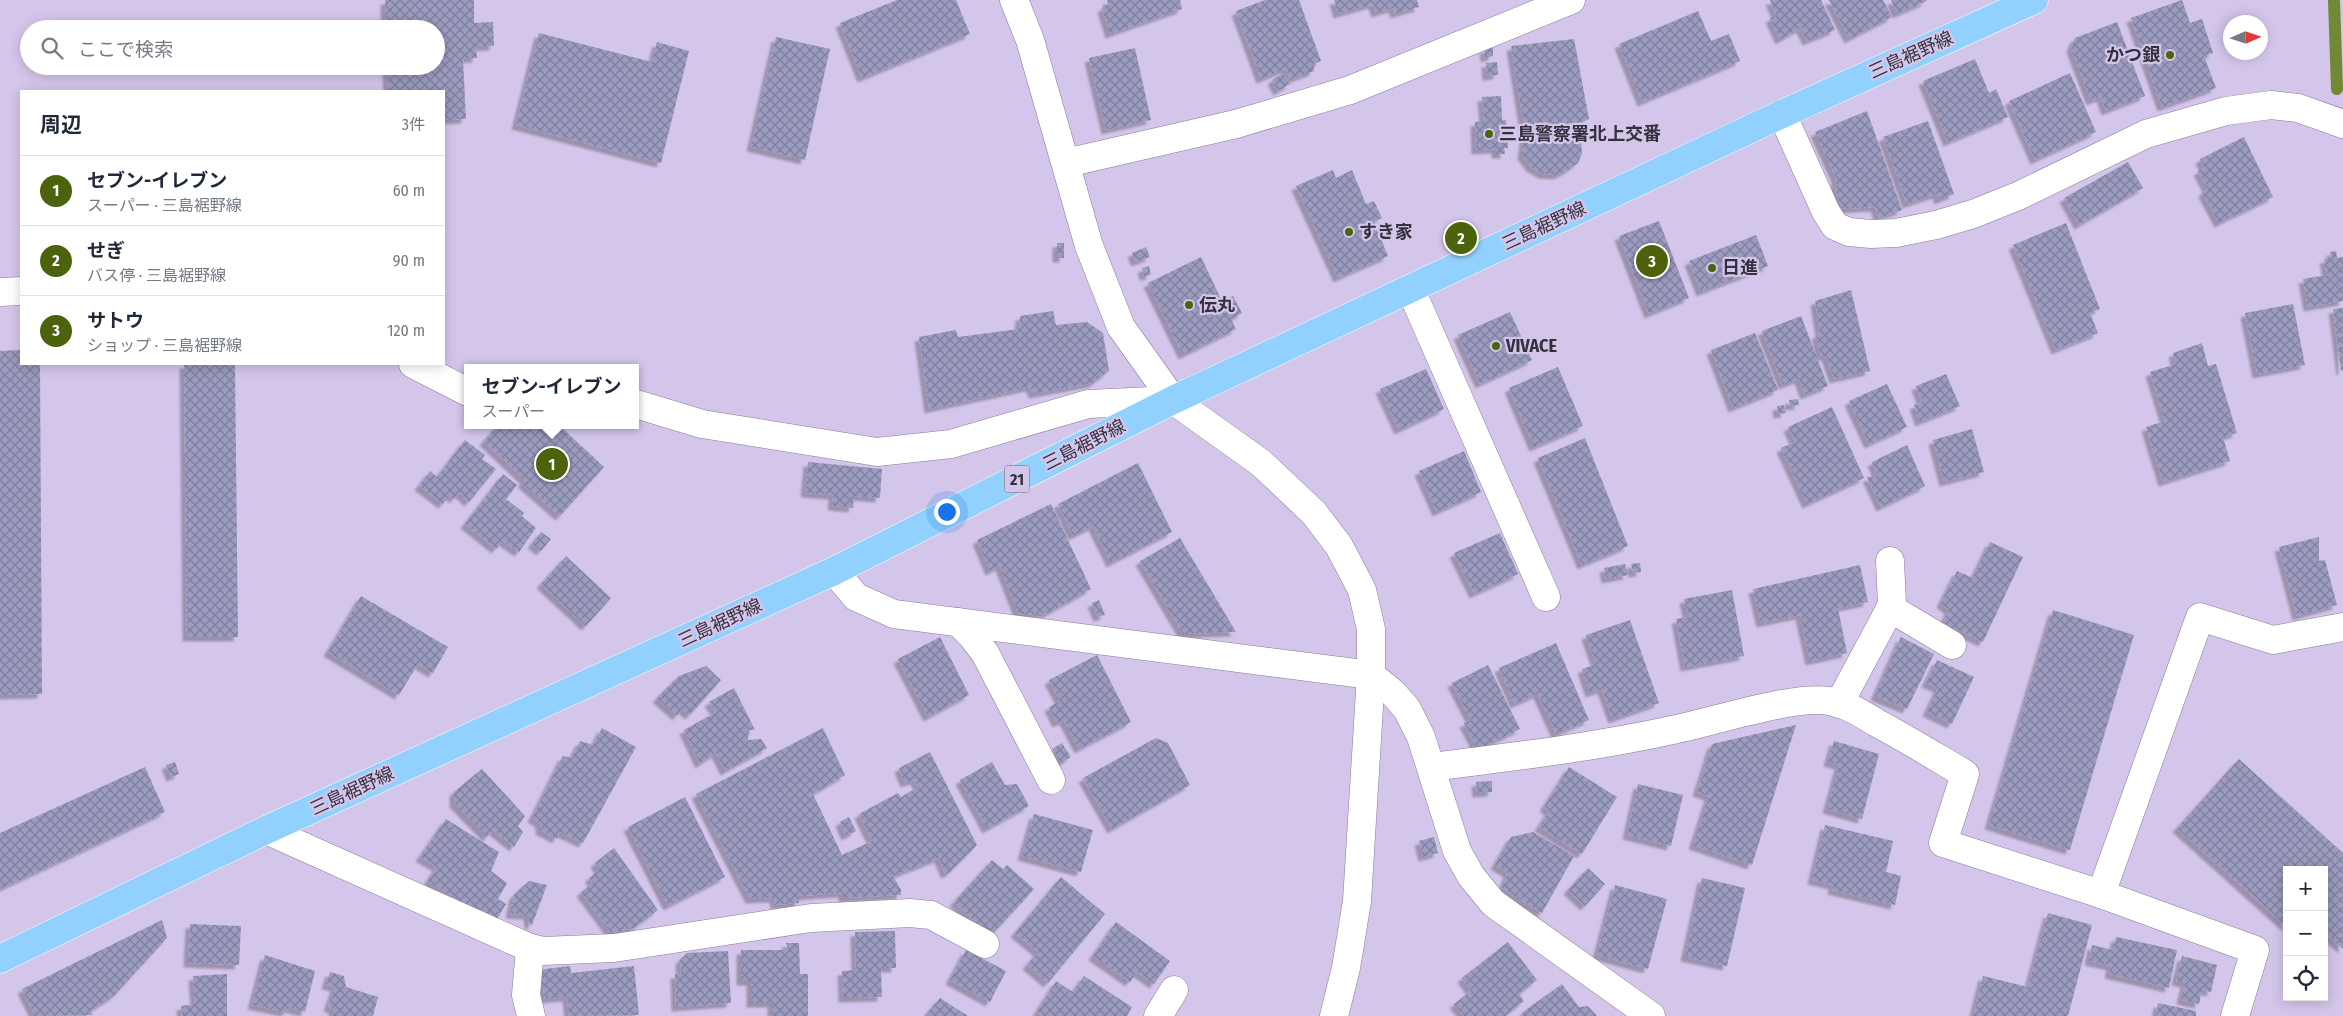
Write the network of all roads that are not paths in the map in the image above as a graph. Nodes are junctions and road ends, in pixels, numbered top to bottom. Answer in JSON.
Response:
{"nodes":[{"id":1,"x":1014,"y":0,"type":"edge"},
{"id":2,"x":1571,"y":0,"type":"edge"},
{"id":3,"x":2034,"y":0,"type":"edge"},
{"id":4,"x":1782,"y":114,"type":"junction"},
{"id":5,"x":2343,"y":124,"type":"edge"},
{"id":6,"x":1066,"y":164,"type":"junction"},
{"id":7,"x":1411,"y":290,"type":"junction"},
{"id":8,"x":0,"y":292,"type":"edge"},
{"id":9,"x":20,"y":292,"type":"edge"},
{"id":10,"x":416,"y":365,"type":"edge"},
{"id":11,"x":464,"y":390,"type":"edge"},
{"id":12,"x":1173,"y":400,"type":"junction"},
{"id":13,"x":639,"y":405,"type":"edge"},
{"id":14,"x":1890,"y":560,"type":"dead end"},
{"id":15,"x":834,"y":571,"type":"junction"},
{"id":16,"x":1546,"y":597,"type":"dead end"},
{"id":17,"x":1890,"y":608,"type":"junction"},
{"id":18,"x":958,"y":622,"type":"junction"},
{"id":19,"x":2343,"y":628,"type":"edge"},
{"id":20,"x":1952,"y":645,"type":"dead end"},
{"id":21,"x":1371,"y":675,"type":"junction"},
{"id":22,"x":1839,"y":704,"type":"junction"},
{"id":23,"x":1431,"y":767,"type":"junction"},
{"id":24,"x":1051,"y":780,"type":"dead end"},
{"id":25,"x":266,"y":830,"type":"junction"},
{"id":26,"x":2101,"y":894,"type":"junction"},
{"id":27,"x":985,"y":944,"type":"dead end"},
{"id":28,"x":530,"y":948,"type":"junction"},
{"id":29,"x":0,"y":959,"type":"edge"},
{"id":30,"x":1174,"y":990,"type":"dead end"},
{"id":31,"x":531,"y":1016,"type":"edge"},
{"id":32,"x":1158,"y":1016,"type":"edge"},
{"id":33,"x":1334,"y":1016,"type":"edge"},
{"id":34,"x":1651,"y":1016,"type":"edge"},
{"id":35,"x":2235,"y":1016,"type":"edge"}],
"edges":[{"from":1,"to":6,"type":"street"},
{"from":2,"to":6,"type":"street"},
{"from":3,"to":4,"type":"main road","name":"三島裾野線","number":"21"},
{"from":4,"to":5,"type":"street"},
{"from":4,"to":7,"type":"main road","name":"三島裾野線","number":"21"},
{"from":6,"to":12,"type":"street"},
{"from":7,"to":12,"type":"main road","name":"三島裾野線","number":"21"},
{"from":7,"to":16,"type":"street"},
{"from":8,"to":9,"type":"street"},
{"from":10,"to":11,"type":"street"},
{"from":12,"to":13,"type":"street"},
{"from":12,"to":15,"type":"main road","name":"三島裾野線","number":"21"},
{"from":12,"to":21,"type":"street"},
{"from":14,"to":17,"type":"street"},
{"from":15,"to":18,"type":"street"},
{"from":15,"to":25,"type":"main road","name":"三島裾野線","number":"21"},
{"from":17,"to":20,"type":"street"},
{"from":17,"to":22,"type":"street"},
{"from":18,"to":21,"type":"street"},
{"from":18,"to":24,"type":"street"},
{"from":19,"to":26,"type":"street"},
{"from":21,"to":23,"type":"street"},
{"from":21,"to":33,"type":"street"},
{"from":22,"to":23,"type":"street"},
{"from":22,"to":26,"type":"street"},
{"from":23,"to":34,"type":"street"},
{"from":25,"to":28,"type":"street"},
{"from":25,"to":29,"type":"main road","name":"三島裾野線","number":"21"},
{"from":26,"to":35,"type":"street"},
{"from":27,"to":28,"type":"street"},
{"from":28,"to":31,"type":"street"},
{"from":30,"to":32,"type":"street"}]}
